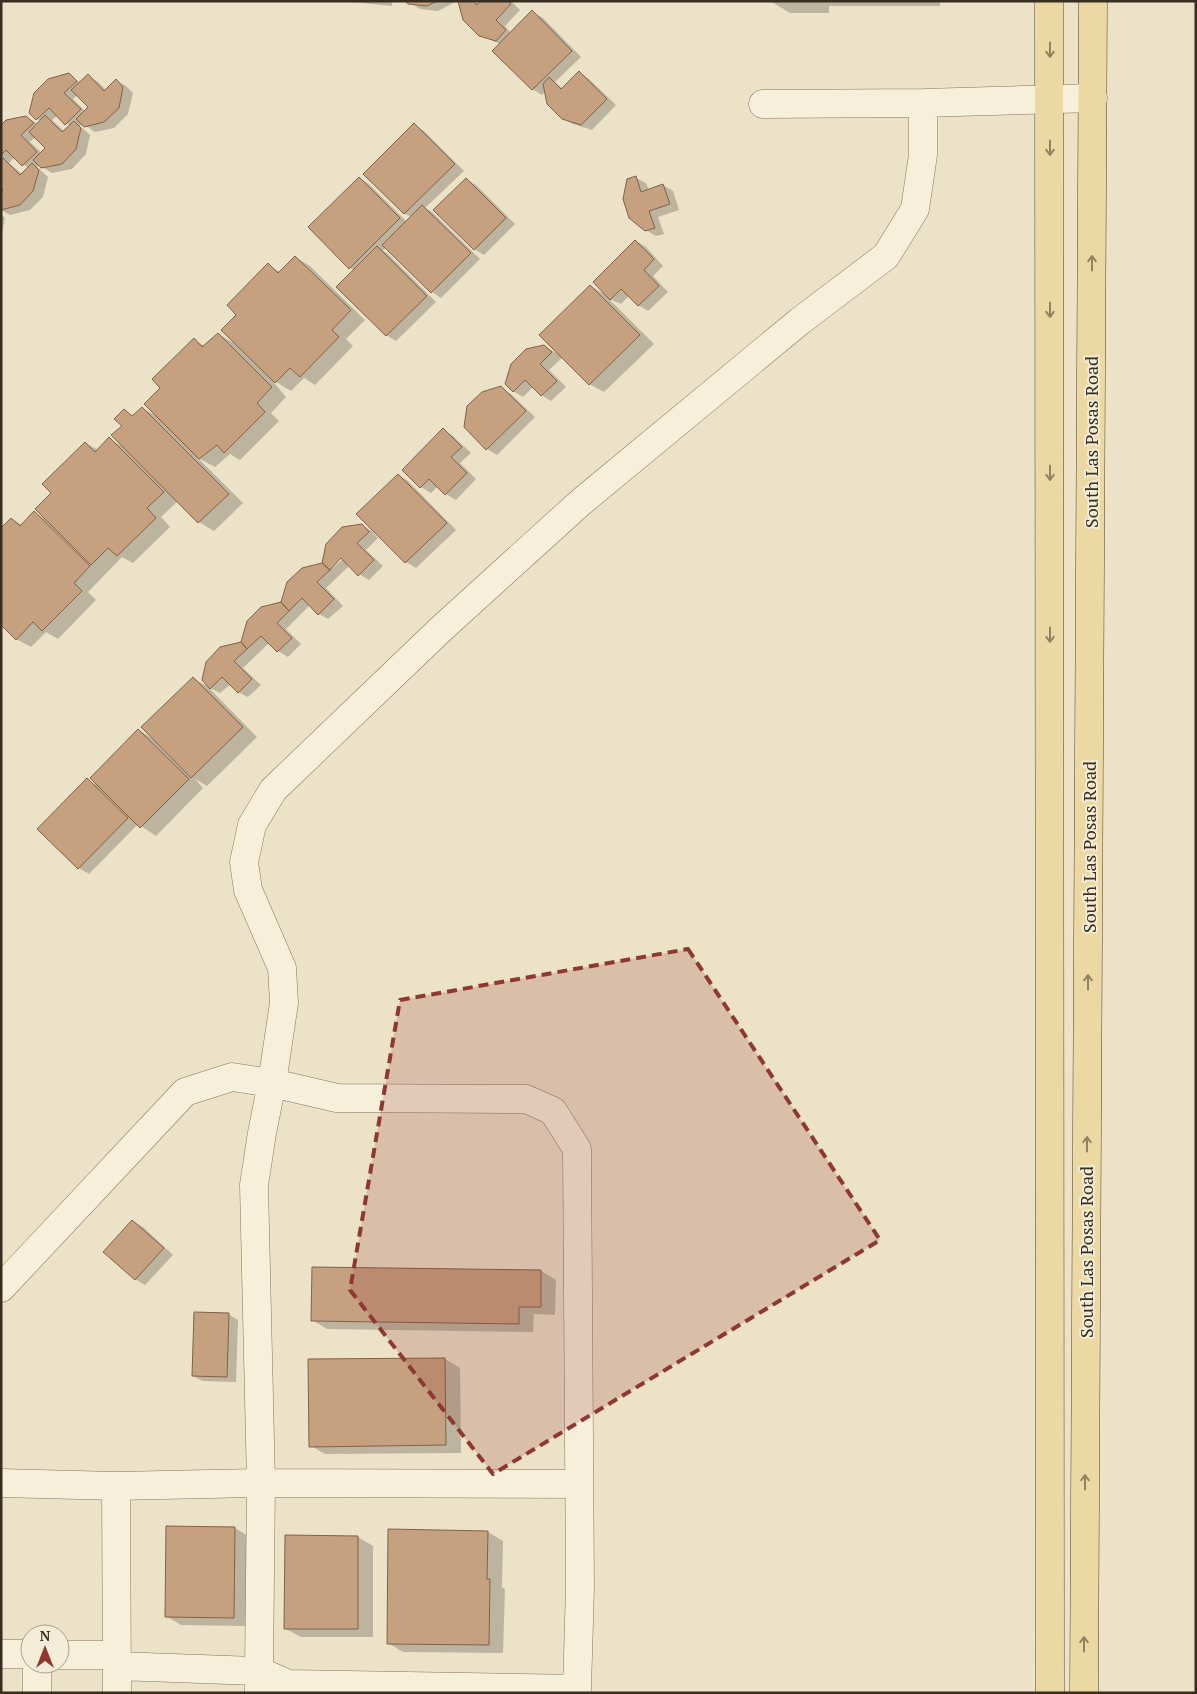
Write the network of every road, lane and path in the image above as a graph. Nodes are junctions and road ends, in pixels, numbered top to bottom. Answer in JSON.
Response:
{"nodes":[{"id":1,"x":1049,"y":1,"type":"edge"},
{"id":2,"x":1093,"y":1,"type":"edge"},
{"id":3,"x":1093,"y":98,"type":"junction"},
{"id":4,"x":1050,"y":99,"type":"junction"},
{"id":5,"x":924,"y":103,"type":"junction"},
{"id":6,"x":762,"y":104,"type":"dead end"},
{"id":7,"x":272,"y":1083,"type":"junction"},
{"id":8,"x":1,"y":1288,"type":"edge"},
{"id":9,"x":1,"y":1483,"type":"edge"},
{"id":10,"x":261,"y":1483,"type":"junction"},
{"id":11,"x":579,"y":1484,"type":"junction"},
{"id":12,"x":116,"y":1486,"type":"junction"},
{"id":13,"x":1,"y":1654,"type":"edge"},
{"id":14,"x":20,"y":1654,"type":"edge"},
{"id":15,"x":70,"y":1655,"type":"edge"},
{"id":16,"x":116,"y":1660,"type":"junction"},
{"id":17,"x":37,"y":1674,"type":"edge"},
{"id":18,"x":259,"y":1682,"type":"edge"},
{"id":19,"x":577,"y":1691,"type":"edge"},
{"id":20,"x":37,"y":1693,"type":"edge"},
{"id":21,"x":117,"y":1693,"type":"edge"},
{"id":22,"x":1050,"y":1693,"type":"edge"},
{"id":23,"x":1084,"y":1693,"type":"edge"}],
"edges":[{"from":1,"to":4,"type":"main road","name":"South Las Posas Road","one_way":true},
{"from":2,"to":3,"type":"main road","name":"South Las Posas Road"},
{"from":3,"to":4,"type":"lane"},
{"from":23,"to":3,"type":"main road","name":"South Las Posas Road","one_way":true},
{"from":4,"to":5,"type":"lane"},
{"from":4,"to":22,"type":"main road","name":"South Las Posas Road","one_way":true},
{"from":5,"to":6,"type":"lane"},
{"from":5,"to":7,"type":"lane"},
{"from":7,"to":8,"type":"lane"},
{"from":7,"to":10,"type":"lane"},
{"from":7,"to":11,"type":"lane"},
{"from":9,"to":12,"type":"lane"},
{"from":10,"to":11,"type":"lane"},
{"from":10,"to":12,"type":"lane"},
{"from":10,"to":18,"type":"lane"},
{"from":11,"to":19,"type":"lane"},
{"from":12,"to":16,"type":"lane"},
{"from":13,"to":14,"type":"lane"},
{"from":15,"to":16,"type":"lane"},
{"from":16,"to":18,"type":"lane"},
{"from":16,"to":21,"type":"lane"},
{"from":17,"to":20,"type":"lane"},
{"from":18,"to":19,"type":"lane"}]}
